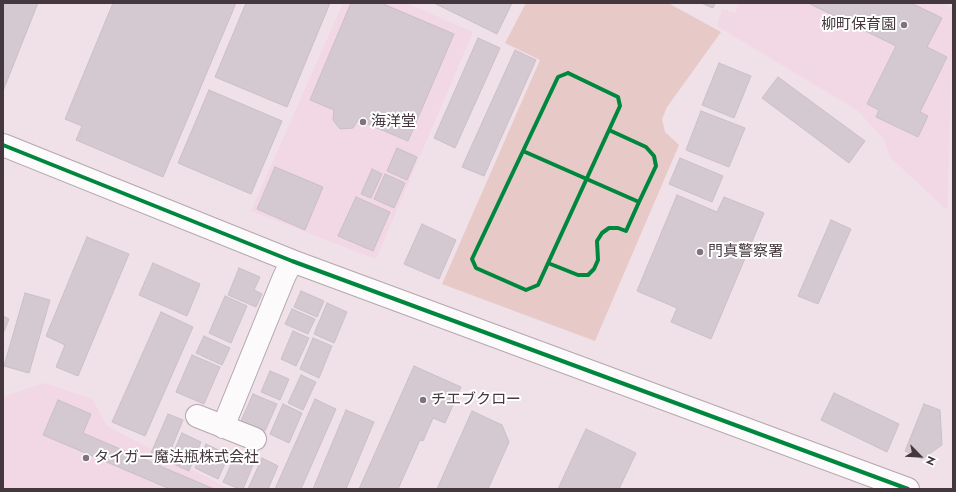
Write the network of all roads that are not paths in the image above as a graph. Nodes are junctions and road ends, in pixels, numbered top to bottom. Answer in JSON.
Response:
{"nodes":[{"id":1,"x":3,"y":145,"type":"edge"},
{"id":2,"x":292,"y":260,"type":"junction"},
{"id":3,"x":197,"y":416,"type":"dead end"},
{"id":4,"x":223,"y":427,"type":"junction"},
{"id":5,"x":255,"y":439,"type":"dead end"},
{"id":6,"x":908,"y":489,"type":"edge"}],
"edges":[{"from":1,"to":2,"type":"street"},
{"from":2,"to":4,"type":"street"},
{"from":2,"to":6,"type":"street"},
{"from":3,"to":4,"type":"street"},
{"from":4,"to":5,"type":"street"}]}
